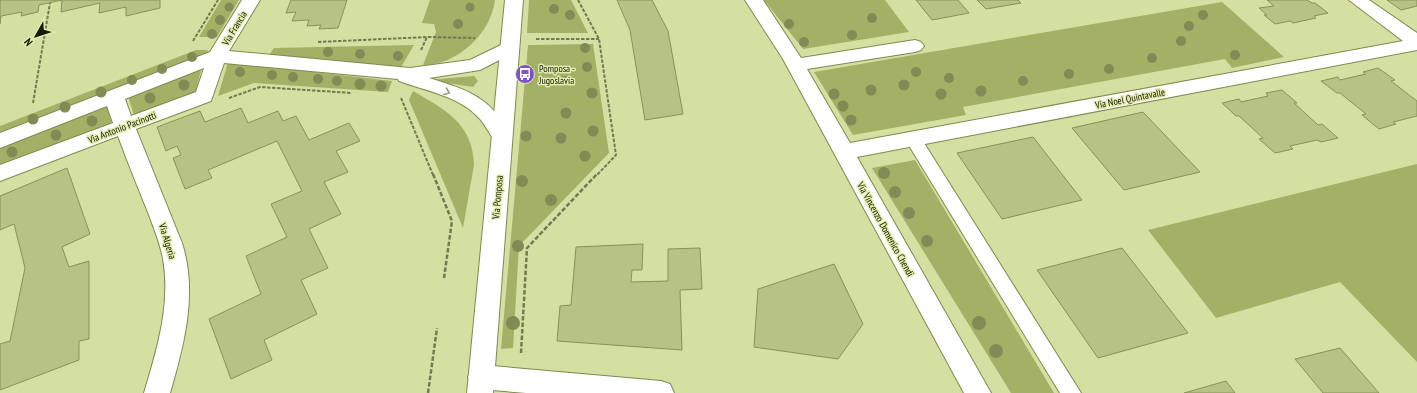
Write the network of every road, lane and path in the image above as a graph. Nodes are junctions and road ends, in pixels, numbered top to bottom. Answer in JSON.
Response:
{"nodes":[{"id":1,"x":218,"y":0,"type":"edge"},
{"id":2,"x":251,"y":0,"type":"edge"},
{"id":3,"x":514,"y":0,"type":"edge"},
{"id":4,"x":578,"y":0,"type":"edge"},
{"id":5,"x":754,"y":0,"type":"edge"},
{"id":6,"x":1358,"y":0,"type":"edge"},
{"id":7,"x":50,"y":3,"type":"dead end"},
{"id":8,"x":1417,"y":43,"type":"edge"},
{"id":9,"x":915,"y":46,"type":"dead end"},
{"id":10,"x":189,"y":47,"type":"dead end"},
{"id":11,"x":509,"y":48,"type":"junction"},
{"id":12,"x":217,"y":56,"type":"junction"},
{"id":13,"x":795,"y":65,"type":"junction"},
{"id":14,"x":397,"y":74,"type":"junction"},
{"id":15,"x":353,"y":93,"type":"dead end"},
{"id":16,"x":114,"y":96,"type":"junction"},
{"id":17,"x":400,"y":96,"type":"dead end"},
{"id":18,"x":194,"y":100,"type":"junction"},
{"id":19,"x":32,"y":108,"type":"dead end"},
{"id":20,"x":123,"y":126,"type":"junction"},
{"id":21,"x":502,"y":137,"type":"junction"},
{"id":22,"x":913,"y":139,"type":"junction"},
{"id":23,"x":0,"y":141,"type":"edge"},
{"id":24,"x":844,"y":152,"type":"junction"},
{"id":25,"x":0,"y":173,"type":"edge"},
{"id":26,"x":444,"y":278,"type":"dead end"},
{"id":27,"x":437,"y":328,"type":"dead end"},
{"id":28,"x":520,"y":381,"type":"junction"},
{"id":29,"x":481,"y":385,"type":"edge"},
{"id":30,"x":157,"y":393,"type":"edge"},
{"id":31,"x":428,"y":393,"type":"edge"},
{"id":32,"x":661,"y":393,"type":"edge"},
{"id":33,"x":978,"y":393,"type":"edge"},
{"id":34,"x":1071,"y":393,"type":"edge"}],
"edges":[{"from":1,"to":10,"type":"path"},
{"from":2,"to":12,"type":"street","name":"Via Francia"},
{"from":3,"to":11,"type":"street","name":"Via Pomposa"},
{"from":4,"to":28,"type":"path"},
{"from":5,"to":13,"type":"street","name":"Via Vincenzo Domenico Chendi"},
{"from":6,"to":8,"type":"street","name":"Via Noel Quintavalle"},
{"from":7,"to":19,"type":"path"},
{"from":8,"to":22,"type":"street","name":"Via Noel Quintavalle"},
{"from":9,"to":13,"type":"street"},
{"from":11,"to":14,"type":"street"},
{"from":11,"to":21,"type":"street","name":"Via Pomposa"},
{"from":12,"to":14,"type":"street"},
{"from":12,"to":16,"type":"street"},
{"from":12,"to":18,"type":"street","name":"Via Antonio Pacinotti"},
{"from":13,"to":24,"type":"street","name":"Via Vincenzo Domenico Chendi"},
{"from":14,"to":21,"type":"street","one_way":true},
{"from":15,"to":18,"type":"path"},
{"from":16,"to":20,"type":"street","name":"Via Algeria"},
{"from":16,"to":23,"type":"street"},
{"from":17,"to":26,"type":"path"},
{"from":18,"to":20,"type":"street","name":"Via Antonio Pacinotti"},
{"from":20,"to":25,"type":"street","name":"Via Antonio Pacinotti"},
{"from":20,"to":30,"type":"street","name":"Via Algeria"},
{"from":21,"to":29,"type":"street","name":"Via Pomposa"},
{"from":22,"to":24,"type":"street","name":"Via Noel Quintavalle"},
{"from":22,"to":34,"type":"lane"},
{"from":24,"to":33,"type":"street","name":"Via Vincenzo Domenico Chendi"},
{"from":27,"to":31,"type":"path"},
{"from":28,"to":29,"type":"street"},
{"from":28,"to":32,"type":"street"}]}
